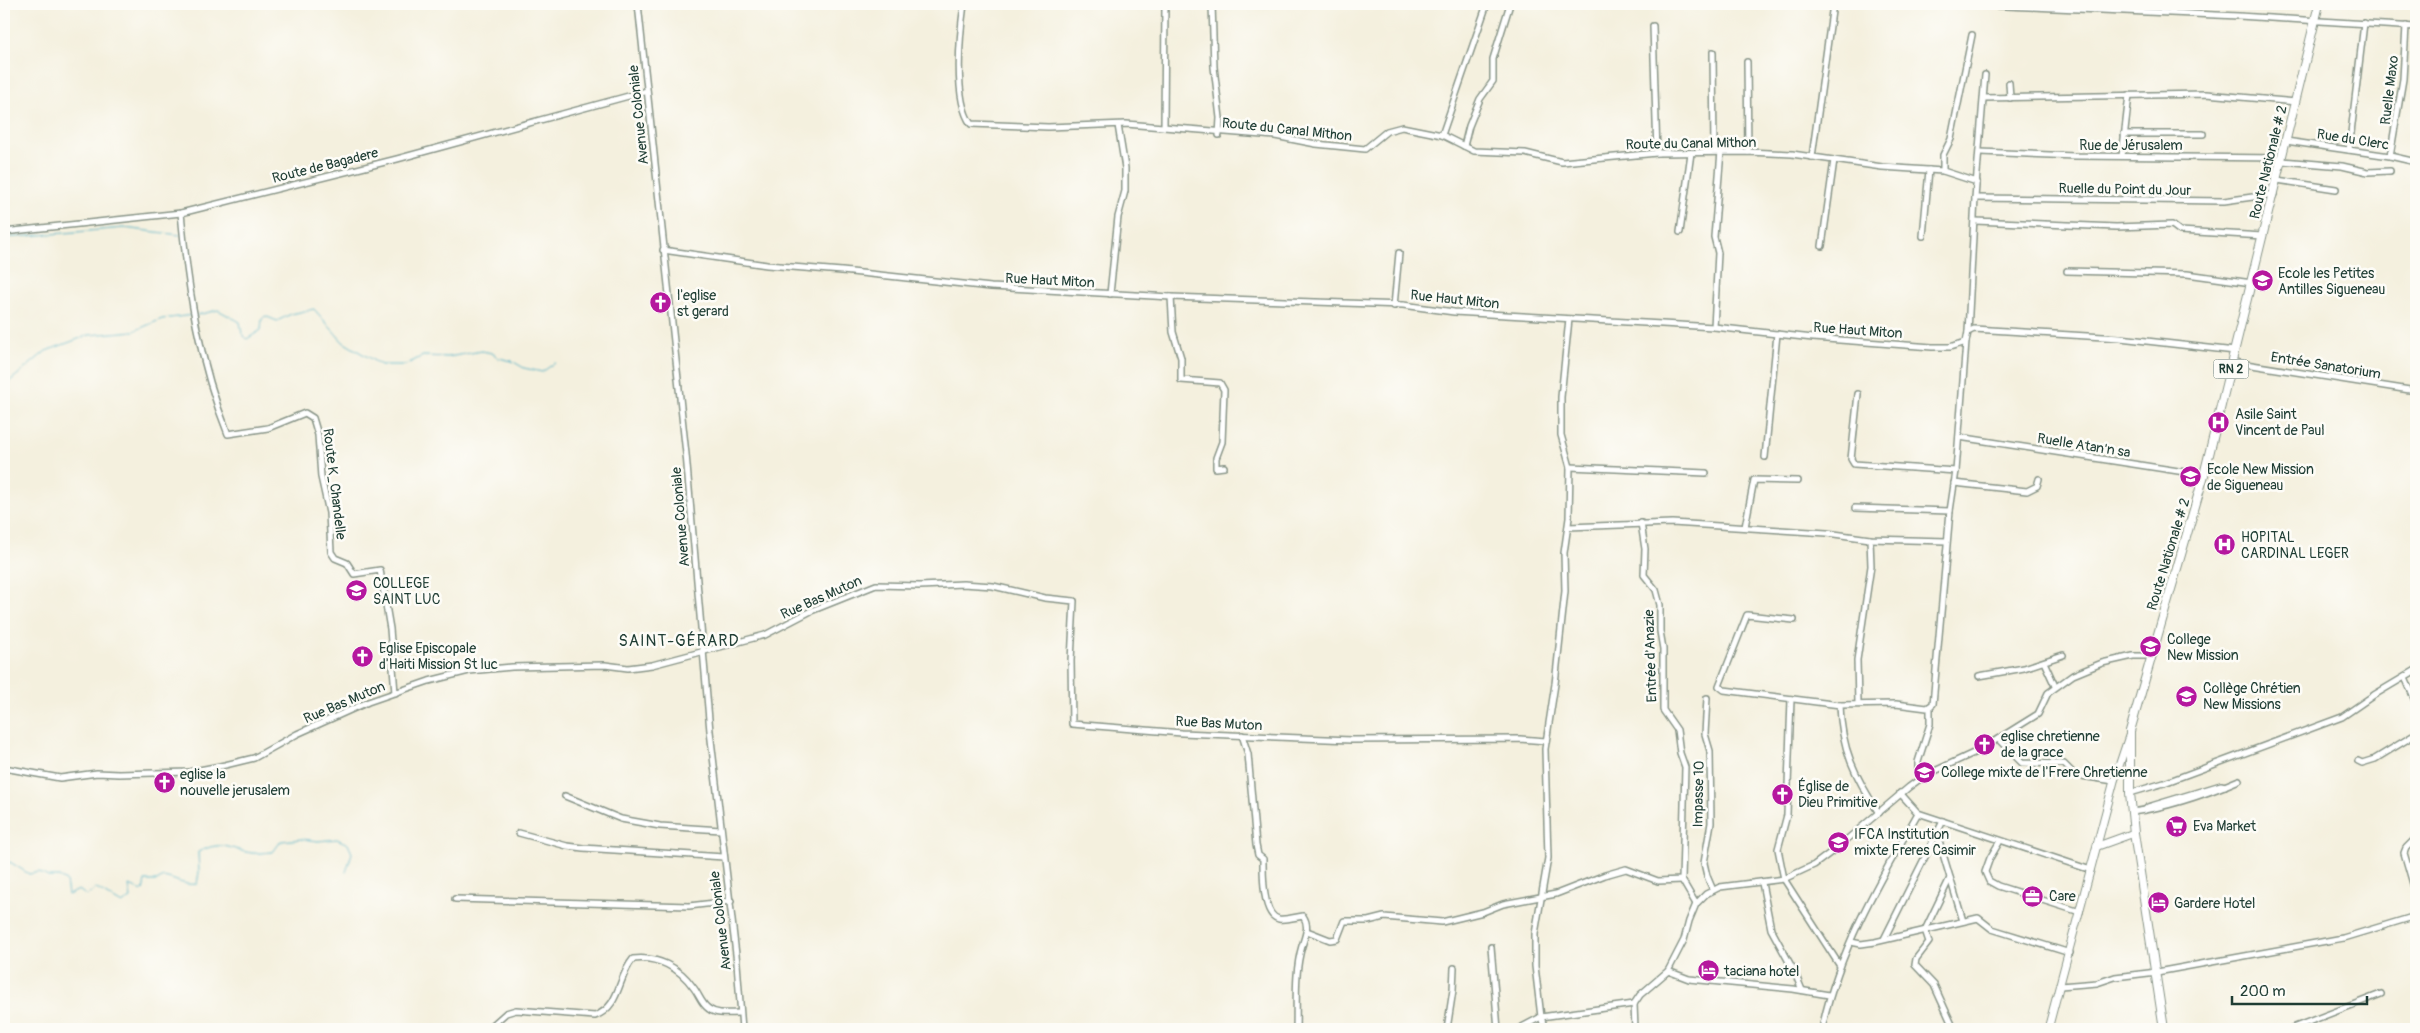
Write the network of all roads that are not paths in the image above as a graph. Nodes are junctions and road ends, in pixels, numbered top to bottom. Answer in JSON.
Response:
{"nodes":[{"id":1,"x":638,"y":4,"type":"edge"},
{"id":2,"x":964,"y":4,"type":"edge"},
{"id":3,"x":1165,"y":4,"type":"edge"},
{"id":4,"x":1212,"y":4,"type":"edge"},
{"id":5,"x":1487,"y":4,"type":"edge"},
{"id":6,"x":1510,"y":4,"type":"edge"},
{"id":7,"x":1833,"y":4,"type":"edge"},
{"id":8,"x":1960,"y":4,"type":"edge"},
{"id":9,"x":2319,"y":4,"type":"edge"},
{"id":10,"x":2071,"y":6,"type":"edge"},
{"id":11,"x":2315,"y":20,"type":"junction"},
{"id":12,"x":2364,"y":23,"type":"junction"},
{"id":13,"x":1653,"y":26,"type":"dead end"},
{"id":14,"x":2406,"y":26,"type":"junction"},
{"id":15,"x":2416,"y":27,"type":"edge"},
{"id":16,"x":1972,"y":35,"type":"dead end"},
{"id":17,"x":1712,"y":52,"type":"dead end"},
{"id":18,"x":1747,"y":62,"type":"dead end"},
{"id":19,"x":1985,"y":75,"type":"dead end"},
{"id":20,"x":2009,"y":82,"type":"dead end"},
{"id":21,"x":646,"y":91,"type":"junction"},
{"id":22,"x":2129,"y":95,"type":"junction"},
{"id":23,"x":1984,"y":98,"type":"junction"},
{"id":24,"x":2010,"y":98,"type":"junction"},
{"id":25,"x":2296,"y":102,"type":"junction"},
{"id":26,"x":1118,"y":125,"type":"junction"},
{"id":27,"x":1164,"y":128,"type":"junction"},
{"id":28,"x":1219,"y":134,"type":"junction"},
{"id":29,"x":2124,"y":134,"type":"junction"},
{"id":30,"x":2203,"y":134,"type":"dead end"},
{"id":31,"x":1442,"y":135,"type":"junction"},
{"id":32,"x":2286,"y":141,"type":"junction"},
{"id":33,"x":1464,"y":146,"type":"junction"},
{"id":34,"x":2349,"y":150,"type":"junction"},
{"id":35,"x":1714,"y":151,"type":"junction"},
{"id":36,"x":1721,"y":151,"type":"junction"},
{"id":37,"x":1748,"y":152,"type":"junction"},
{"id":38,"x":1980,"y":152,"type":"junction"},
{"id":39,"x":1657,"y":153,"type":"junction"},
{"id":40,"x":1692,"y":153,"type":"junction"},
{"id":41,"x":2122,"y":156,"type":"junction"},
{"id":42,"x":2390,"y":156,"type":"junction"},
{"id":43,"x":1812,"y":157,"type":"junction"},
{"id":44,"x":2282,"y":159,"type":"junction"},
{"id":45,"x":1834,"y":160,"type":"junction"},
{"id":46,"x":2416,"y":162,"type":"edge"},
{"id":47,"x":1929,"y":170,"type":"junction"},
{"id":48,"x":1943,"y":171,"type":"junction"},
{"id":49,"x":2390,"y":171,"type":"dead end"},
{"id":50,"x":2277,"y":180,"type":"junction"},
{"id":51,"x":1977,"y":182,"type":"junction"},
{"id":52,"x":2336,"y":190,"type":"dead end"},
{"id":53,"x":2274,"y":194,"type":"junction"},
{"id":54,"x":1975,"y":198,"type":"junction"},
{"id":55,"x":181,"y":213,"type":"junction"},
{"id":56,"x":1975,"y":221,"type":"junction"},
{"id":57,"x":4,"y":232,"type":"edge"},
{"id":58,"x":1680,"y":232,"type":"dead end"},
{"id":59,"x":1923,"y":236,"type":"dead end"},
{"id":60,"x":2263,"y":236,"type":"junction"},
{"id":61,"x":1822,"y":246,"type":"dead end"},
{"id":62,"x":663,"y":250,"type":"junction"},
{"id":63,"x":1399,"y":253,"type":"dead end"},
{"id":64,"x":2067,"y":271,"type":"dead end"},
{"id":65,"x":2252,"y":282,"type":"junction"},
{"id":66,"x":1110,"y":294,"type":"junction"},
{"id":67,"x":1171,"y":297,"type":"junction"},
{"id":68,"x":1394,"y":306,"type":"junction"},
{"id":69,"x":1569,"y":320,"type":"junction"},
{"id":70,"x":1714,"y":327,"type":"junction"},
{"id":71,"x":1968,"y":332,"type":"junction"},
{"id":72,"x":1777,"y":334,"type":"junction"},
{"id":73,"x":1966,"y":342,"type":"junction"},
{"id":74,"x":2235,"y":351,"type":"junction"},
{"id":75,"x":2233,"y":362,"type":"junction"},
{"id":76,"x":2416,"y":391,"type":"edge"},
{"id":77,"x":1858,"y":394,"type":"dead end"},
{"id":78,"x":1959,"y":437,"type":"junction"},
{"id":79,"x":1765,"y":457,"type":"dead end"},
{"id":80,"x":1224,"y":467,"type":"dead end"},
{"id":81,"x":1570,"y":467,"type":"junction"},
{"id":82,"x":1956,"y":471,"type":"junction"},
{"id":83,"x":1706,"y":473,"type":"dead end"},
{"id":84,"x":2204,"y":475,"type":"junction"},
{"id":85,"x":2039,"y":478,"type":"dead end"},
{"id":86,"x":1798,"y":481,"type":"dead end"},
{"id":87,"x":1954,"y":483,"type":"junction"},
{"id":88,"x":1855,"y":508,"type":"dead end"},
{"id":89,"x":1950,"y":511,"type":"junction"},
{"id":90,"x":1642,"y":523,"type":"junction"},
{"id":91,"x":1568,"y":527,"type":"junction"},
{"id":92,"x":1745,"y":527,"type":"junction"},
{"id":93,"x":1870,"y":539,"type":"junction"},
{"id":94,"x":1947,"y":541,"type":"junction"},
{"id":95,"x":1794,"y":620,"type":"dead end"},
{"id":96,"x":704,"y":653,"type":"junction"},
{"id":97,"x":2063,"y":655,"type":"dead end"},
{"id":98,"x":2150,"y":656,"type":"junction"},
{"id":99,"x":2044,"y":662,"type":"junction"},
{"id":100,"x":2416,"y":670,"type":"edge"},
{"id":101,"x":1980,"y":676,"type":"dead end"},
{"id":102,"x":2404,"y":677,"type":"junction"},
{"id":103,"x":2055,"y":686,"type":"junction"},
{"id":104,"x":396,"y":693,"type":"junction"},
{"id":105,"x":1707,"y":698,"type":"dead end"},
{"id":106,"x":1791,"y":699,"type":"junction"},
{"id":107,"x":1858,"y":703,"type":"junction"},
{"id":108,"x":2416,"y":703,"type":"edge"},
{"id":109,"x":1840,"y":705,"type":"junction"},
{"id":110,"x":1930,"y":707,"type":"junction"},
{"id":111,"x":2130,"y":731,"type":"junction"},
{"id":112,"x":2416,"y":734,"type":"edge"},
{"id":113,"x":1242,"y":735,"type":"junction"},
{"id":114,"x":1998,"y":739,"type":"junction"},
{"id":115,"x":1546,"y":741,"type":"junction"},
{"id":116,"x":2358,"y":761,"type":"dead end"},
{"id":117,"x":4,"y":768,"type":"edge"},
{"id":118,"x":1924,"y":776,"type":"junction"},
{"id":119,"x":2239,"y":780,"type":"dead end"},
{"id":120,"x":2114,"y":781,"type":"junction"},
{"id":121,"x":1900,"y":793,"type":"junction"},
{"id":122,"x":2130,"y":793,"type":"junction"},
{"id":123,"x":565,"y":796,"type":"dead end"},
{"id":124,"x":1879,"y":812,"type":"junction"},
{"id":125,"x":2132,"y":812,"type":"junction"},
{"id":126,"x":1918,"y":813,"type":"junction"},
{"id":127,"x":1943,"y":821,"type":"junction"},
{"id":128,"x":721,"y":830,"type":"junction"},
{"id":129,"x":520,"y":834,"type":"dead end"},
{"id":130,"x":1937,"y":834,"type":"junction"},
{"id":131,"x":2134,"y":834,"type":"junction"},
{"id":132,"x":2416,"y":838,"type":"edge"},
{"id":133,"x":2000,"y":841,"type":"junction"},
{"id":134,"x":2098,"y":846,"type":"junction"},
{"id":135,"x":724,"y":857,"type":"junction"},
{"id":136,"x":2091,"y":870,"type":"junction"},
{"id":137,"x":1950,"y":878,"type":"junction"},
{"id":138,"x":1682,"y":880,"type":"junction"},
{"id":139,"x":1784,"y":880,"type":"junction"},
{"id":140,"x":1762,"y":883,"type":"junction"},
{"id":141,"x":1713,"y":890,"type":"junction"},
{"id":142,"x":2416,"y":894,"type":"edge"},
{"id":143,"x":1540,"y":896,"type":"junction"},
{"id":144,"x":455,"y":899,"type":"dead end"},
{"id":145,"x":731,"y":901,"type":"junction"},
{"id":146,"x":1696,"y":904,"type":"junction"},
{"id":147,"x":2080,"y":912,"type":"junction"},
{"id":148,"x":2416,"y":916,"type":"edge"},
{"id":149,"x":1963,"y":921,"type":"junction"},
{"id":150,"x":1925,"y":930,"type":"junction"},
{"id":151,"x":1307,"y":931,"type":"junction"},
{"id":152,"x":1884,"y":939,"type":"junction"},
{"id":153,"x":1851,"y":942,"type":"junction"},
{"id":154,"x":1490,"y":947,"type":"dead end"},
{"id":155,"x":2070,"y":952,"type":"junction"},
{"id":156,"x":1840,"y":966,"type":"junction"},
{"id":157,"x":1454,"y":968,"type":"dead end"},
{"id":158,"x":1668,"y":971,"type":"junction"},
{"id":159,"x":2157,"y":972,"type":"junction"},
{"id":160,"x":2060,"y":986,"type":"junction"},
{"id":161,"x":1802,"y":990,"type":"junction"},
{"id":162,"x":2381,"y":994,"type":"dead end"},
{"id":163,"x":1829,"y":995,"type":"junction"},
{"id":164,"x":1634,"y":1004,"type":"junction"},
{"id":165,"x":739,"y":1013,"type":"junction"},
{"id":166,"x":1541,"y":1017,"type":"junction"},
{"id":167,"x":488,"y":1029,"type":"edge"},
{"id":168,"x":742,"y":1029,"type":"edge"},
{"id":169,"x":1296,"y":1029,"type":"edge"},
{"id":170,"x":1447,"y":1029,"type":"edge"},
{"id":171,"x":1498,"y":1029,"type":"edge"},
{"id":172,"x":1518,"y":1029,"type":"edge"},
{"id":173,"x":1545,"y":1029,"type":"edge"},
{"id":174,"x":1634,"y":1029,"type":"edge"},
{"id":175,"x":1822,"y":1029,"type":"edge"},
{"id":176,"x":1954,"y":1029,"type":"edge"},
{"id":177,"x":2048,"y":1029,"type":"edge"},
{"id":178,"x":2164,"y":1029,"type":"edge"},
{"id":179,"x":2290,"y":1029,"type":"edge"}],
"edges":[{"from":1,"to":21,"type":"street","name":"Avenue Coloniale"},
{"from":2,"to":26,"type":"street","name":"Route du Canal Mithon"},
{"from":3,"to":27,"type":"street"},
{"from":4,"to":28,"type":"street"},
{"from":5,"to":31,"type":"street"},
{"from":6,"to":33,"type":"street"},
{"from":7,"to":43,"type":"street"},
{"from":8,"to":10,"type":"street"},
{"from":9,"to":11,"type":"main road","name":"Route Nationale # 2","number":"RN 2"},
{"from":10,"to":11,"type":"street"},
{"from":11,"to":12,"type":"street"},
{"from":11,"to":25,"type":"main road","name":"Route Nationale # 2","number":"RN 2"},
{"from":12,"to":14,"type":"street"},
{"from":12,"to":34,"type":"street"},
{"from":13,"to":39,"type":"street"},
{"from":14,"to":15,"type":"street"},
{"from":14,"to":42,"type":"street","name":"Ruelle Maxo"},
{"from":16,"to":48,"type":"street"},
{"from":17,"to":35,"type":"street"},
{"from":18,"to":37,"type":"street"},
{"from":19,"to":23,"type":"street"},
{"from":20,"to":24,"type":"street"},
{"from":21,"to":55,"type":"street","name":"Route de Bagadere"},
{"from":21,"to":62,"type":"street","name":"Avenue Coloniale"},
{"from":22,"to":24,"type":"street"},
{"from":22,"to":25,"type":"street"},
{"from":22,"to":29,"type":"street"},
{"from":23,"to":24,"type":"street"},
{"from":23,"to":38,"type":"street"},
{"from":25,"to":32,"type":"main road","name":"Route Nationale # 2","number":"RN 2"},
{"from":26,"to":27,"type":"street","name":"Route du Canal Mithon"},
{"from":26,"to":66,"type":"street"},
{"from":27,"to":28,"type":"street","name":"Route du Canal Mithon"},
{"from":28,"to":31,"type":"street","name":"Route du Canal Mithon"},
{"from":29,"to":30,"type":"street"},
{"from":29,"to":41,"type":"street"},
{"from":31,"to":33,"type":"street","name":"Route du Canal Mithon"},
{"from":32,"to":34,"type":"street","name":"Rue du Clerc"},
{"from":32,"to":44,"type":"main road","name":"Route Nationale # 2","number":"RN 2"},
{"from":33,"to":39,"type":"street","name":"Route du Canal Mithon"},
{"from":34,"to":42,"type":"street","name":"Rue du Clerc"},
{"from":35,"to":36,"type":"street","name":"Route du Canal Mithon"},
{"from":35,"to":40,"type":"street","name":"Route du Canal Mithon"},
{"from":36,"to":37,"type":"street","name":"Route du Canal Mithon"},
{"from":36,"to":70,"type":"street"},
{"from":37,"to":43,"type":"street","name":"Route du Canal Mithon"},
{"from":38,"to":41,"type":"street","name":"Rue de Jérusalem"},
{"from":38,"to":51,"type":"street"},
{"from":39,"to":40,"type":"street","name":"Route du Canal Mithon"},
{"from":40,"to":58,"type":"street"},
{"from":41,"to":44,"type":"street","name":"Rue de Jérusalem"},
{"from":42,"to":46,"type":"street","name":"Rue du Clerc"},
{"from":43,"to":45,"type":"street","name":"Route du Canal Mithon"},
{"from":44,"to":49,"type":"street","name":"Rue de Jérusalem"},
{"from":44,"to":50,"type":"main road","name":"Route Nationale # 2","number":"RN 2"},
{"from":45,"to":47,"type":"street","name":"Route du Canal Mithon"},
{"from":45,"to":61,"type":"street"},
{"from":47,"to":48,"type":"street","name":"Route du Canal Mithon"},
{"from":47,"to":59,"type":"street"},
{"from":48,"to":51,"type":"street","name":"Route du Canal Mithon"},
{"from":50,"to":52,"type":"street"},
{"from":50,"to":53,"type":"main road","name":"Route Nationale # 2","number":"RN 2"},
{"from":51,"to":54,"type":"street"},
{"from":53,"to":54,"type":"street","name":"Ruelle du Point du Jour"},
{"from":53,"to":60,"type":"main road","name":"Route Nationale # 2","number":"RN 2"},
{"from":54,"to":56,"type":"street"},
{"from":55,"to":57,"type":"street","name":"Route de Bagadere"},
{"from":55,"to":104,"type":"street","name":"Route K_Chandelle"},
{"from":56,"to":60,"type":"street"},
{"from":56,"to":71,"type":"street"},
{"from":60,"to":65,"type":"main road","name":"Route Nationale # 2","number":"RN 2"},
{"from":62,"to":66,"type":"street","name":"Rue Haut Miton"},
{"from":62,"to":96,"type":"street","name":"Avenue Coloniale"},
{"from":63,"to":68,"type":"street"},
{"from":64,"to":65,"type":"street"},
{"from":65,"to":74,"type":"main road","name":"Route Nationale # 2","number":"RN 2"},
{"from":66,"to":67,"type":"street","name":"Rue Haut Miton"},
{"from":67,"to":68,"type":"street","name":"Rue Haut Miton"},
{"from":67,"to":80,"type":"street"},
{"from":68,"to":69,"type":"street","name":"Rue Haut Miton"},
{"from":69,"to":70,"type":"street","name":"Rue Haut Miton"},
{"from":69,"to":81,"type":"street"},
{"from":70,"to":72,"type":"street","name":"Rue Haut Miton"},
{"from":71,"to":73,"type":"street"},
{"from":71,"to":74,"type":"street"},
{"from":72,"to":73,"type":"street","name":"Rue Haut Miton"},
{"from":72,"to":79,"type":"street"},
{"from":73,"to":78,"type":"street"},
{"from":74,"to":75,"type":"main road","name":"Route Nationale # 2","number":"RN 2"},
{"from":75,"to":76,"type":"street","name":"Entrée Sanatorium"},
{"from":75,"to":84,"type":"main road","name":"Route Nationale # 2","number":"RN 2"},
{"from":77,"to":82,"type":"street"},
{"from":78,"to":82,"type":"street"},
{"from":78,"to":84,"type":"street","name":"Ruelle Atan'n sa"},
{"from":81,"to":83,"type":"street"},
{"from":81,"to":91,"type":"street"},
{"from":82,"to":87,"type":"street"},
{"from":84,"to":98,"type":"main road","name":"Route Nationale # 2","number":"RN 2"},
{"from":85,"to":87,"type":"street"},
{"from":86,"to":92,"type":"street"},
{"from":87,"to":89,"type":"street"},
{"from":88,"to":89,"type":"street"},
{"from":89,"to":94,"type":"street"},
{"from":90,"to":91,"type":"street"},
{"from":90,"to":92,"type":"street"},
{"from":90,"to":138,"type":"street","name":"Entrée d'Anazie"},
{"from":91,"to":115,"type":"street"},
{"from":92,"to":93,"type":"street"},
{"from":93,"to":94,"type":"street"},
{"from":93,"to":107,"type":"street"},
{"from":94,"to":110,"type":"street"},
{"from":95,"to":106,"type":"street"},
{"from":96,"to":104,"type":"street","name":"Rue Bas Muton"},
{"from":96,"to":113,"type":"street","name":"Rue Bas Muton"},
{"from":96,"to":128,"type":"street","name":"Avenue Coloniale"},
{"from":97,"to":99,"type":"street"},
{"from":98,"to":103,"type":"street"},
{"from":98,"to":111,"type":"main road","name":"Route Nationale # 2","number":"RN 2"},
{"from":99,"to":101,"type":"street"},
{"from":99,"to":103,"type":"street"},
{"from":100,"to":102,"type":"street"},
{"from":102,"to":108,"type":"street"},
{"from":102,"to":122,"type":"street"},
{"from":103,"to":114,"type":"street"},
{"from":104,"to":117,"type":"street","name":"Rue Bas Muton"},
{"from":105,"to":141,"type":"street","name":"Impasse 10"},
{"from":106,"to":109,"type":"street"},
{"from":106,"to":139,"type":"street"},
{"from":107,"to":109,"type":"street"},
{"from":107,"to":110,"type":"street"},
{"from":109,"to":124,"type":"street"},
{"from":110,"to":118,"type":"street"},
{"from":111,"to":120,"type":"main road"},
{"from":111,"to":122,"type":"main road","name":"Route Nationale # 2","number":"RN 2"},
{"from":112,"to":116,"type":"street"},
{"from":113,"to":115,"type":"street","name":"Rue Bas Muton"},
{"from":113,"to":151,"type":"street"},
{"from":114,"to":118,"type":"street"},
{"from":114,"to":120,"type":"street"},
{"from":115,"to":143,"type":"street"},
{"from":118,"to":121,"type":"street"},
{"from":119,"to":125,"type":"street"},
{"from":120,"to":134,"type":"main road"},
{"from":121,"to":124,"type":"street"},
{"from":121,"to":126,"type":"street"},
{"from":122,"to":125,"type":"main road","name":"Route Nationale # 2","number":"RN 2"},
{"from":123,"to":128,"type":"street"},
{"from":124,"to":139,"type":"street"},
{"from":125,"to":131,"type":"main road","name":"Route Nationale # 2","number":"RN 2"},
{"from":126,"to":127,"type":"street"},
{"from":126,"to":153,"type":"street"},
{"from":127,"to":130,"type":"street"},
{"from":127,"to":133,"type":"street"},
{"from":128,"to":135,"type":"street","name":"Avenue Coloniale"},
{"from":129,"to":135,"type":"street"},
{"from":130,"to":137,"type":"street"},
{"from":130,"to":152,"type":"street"},
{"from":131,"to":134,"type":"main road"},
{"from":131,"to":159,"type":"main road","name":"Route Nationale # 2","number":"RN 2"},
{"from":132,"to":142,"type":"street"},
{"from":133,"to":136,"type":"street"},
{"from":133,"to":147,"type":"street"},
{"from":134,"to":136,"type":"main road"},
{"from":135,"to":145,"type":"street","name":"Avenue Coloniale"},
{"from":136,"to":147,"type":"main road"},
{"from":137,"to":149,"type":"street"},
{"from":137,"to":150,"type":"street"},
{"from":138,"to":143,"type":"street"},
{"from":138,"to":146,"type":"street"},
{"from":139,"to":140,"type":"street"},
{"from":139,"to":156,"type":"street"},
{"from":140,"to":141,"type":"street"},
{"from":140,"to":161,"type":"street"},
{"from":141,"to":146,"type":"street"},
{"from":143,"to":151,"type":"street"},
{"from":143,"to":166,"type":"street"},
{"from":144,"to":145,"type":"street"},
{"from":145,"to":165,"type":"street","name":"Avenue Coloniale"},
{"from":146,"to":158,"type":"street"},
{"from":147,"to":155,"type":"main road"},
{"from":148,"to":159,"type":"street"},
{"from":149,"to":150,"type":"street"},
{"from":149,"to":155,"type":"street"},
{"from":150,"to":152,"type":"street"},
{"from":150,"to":176,"type":"street"},
{"from":151,"to":169,"type":"street"},
{"from":152,"to":153,"type":"street"},
{"from":153,"to":156,"type":"street"},
{"from":154,"to":171,"type":"street"},
{"from":155,"to":160,"type":"main road"},
{"from":156,"to":163,"type":"street"},
{"from":157,"to":170,"type":"street"},
{"from":158,"to":161,"type":"street"},
{"from":158,"to":164,"type":"street"},
{"from":159,"to":160,"type":"street"},
{"from":159,"to":178,"type":"main road","name":"Route Nationale # 2","number":"RN 2"},
{"from":160,"to":177,"type":"main road"},
{"from":161,"to":163,"type":"street"},
{"from":162,"to":179,"type":"street"},
{"from":163,"to":175,"type":"street"},
{"from":164,"to":166,"type":"street"},
{"from":164,"to":174,"type":"street"},
{"from":165,"to":167,"type":"street"},
{"from":165,"to":168,"type":"street","name":"Avenue Coloniale"},
{"from":166,"to":172,"type":"street"},
{"from":166,"to":173,"type":"street"}]}
